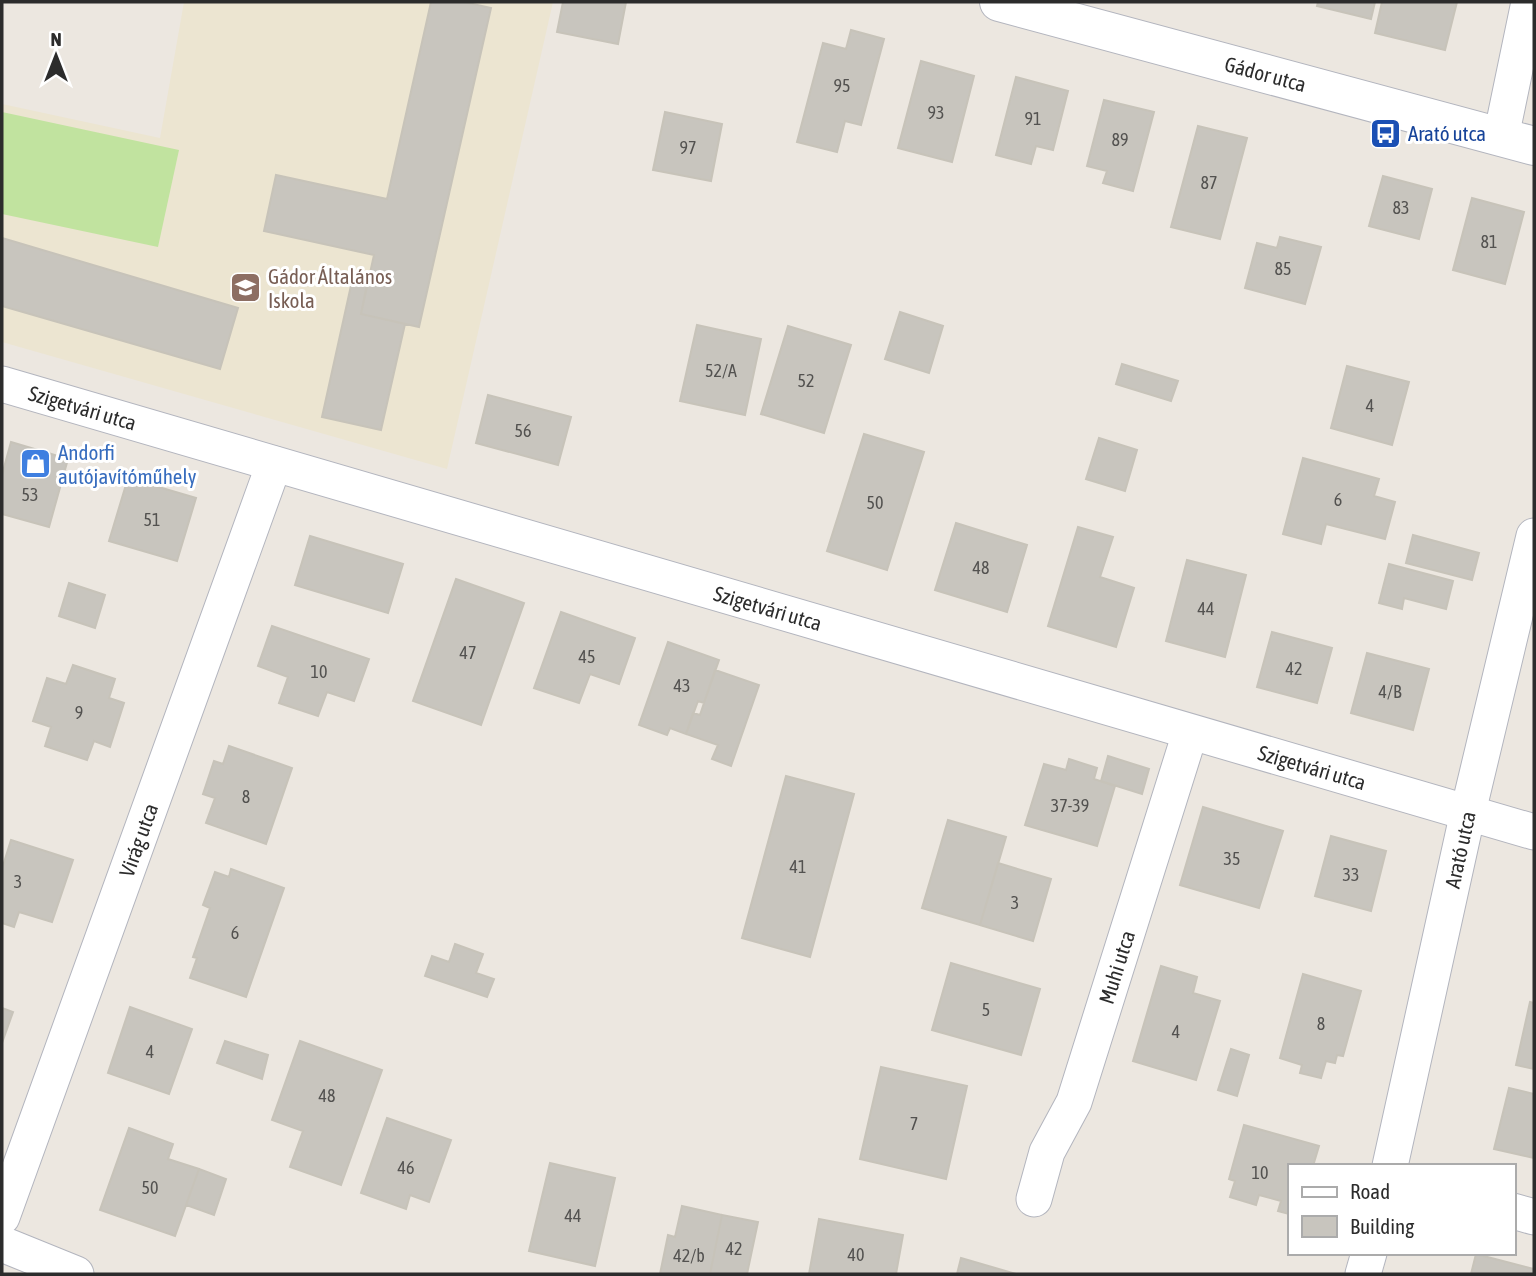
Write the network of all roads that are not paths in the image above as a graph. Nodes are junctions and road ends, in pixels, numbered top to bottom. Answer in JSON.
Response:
{"nodes":[{"id":1,"x":999,"y":2,"type":"edge"},
{"id":2,"x":1530,"y":2,"type":"edge"},
{"id":3,"x":1518,"y":141,"type":"edge"},
{"id":4,"x":2,"y":384,"type":"edge"},
{"id":5,"x":274,"y":464,"type":"junction"},
{"id":6,"x":1534,"y":536,"type":"edge"},
{"id":7,"x":1189,"y":733,"type":"junction"},
{"id":8,"x":1468,"y":812,"type":"junction"},
{"id":9,"x":1534,"y":832,"type":"edge"},
{"id":10,"x":1391,"y":1164,"type":"edge"},
{"id":11,"x":1034,"y":1199,"type":"dead end"},
{"id":12,"x":1515,"y":1212,"type":"edge"},
{"id":13,"x":2,"y":1217,"type":"edge"},
{"id":14,"x":1534,"y":1217,"type":"edge"},
{"id":15,"x":2,"y":1244,"type":"edge"},
{"id":16,"x":1368,"y":1255,"type":"edge"},
{"id":17,"x":73,"y":1274,"type":"edge"},
{"id":18,"x":1363,"y":1274,"type":"edge"}],
"edges":[{"from":1,"to":3,"type":"street","name":"Gádor utca"},
{"from":2,"to":3,"type":"street"},
{"from":4,"to":5,"type":"street","name":"Szigetvári utca"},
{"from":5,"to":7,"type":"street","name":"Szigetvári utca"},
{"from":5,"to":13,"type":"street","name":"Virág utca"},
{"from":6,"to":8,"type":"street","name":"Arató utca"},
{"from":7,"to":8,"type":"street","name":"Szigetvári utca"},
{"from":7,"to":11,"type":"street","name":"Muhi utca"},
{"from":8,"to":9,"type":"street","name":"Szigetvári utca"},
{"from":8,"to":10,"type":"street","name":"Arató utca"},
{"from":12,"to":14,"type":"street"},
{"from":15,"to":17,"type":"street"},
{"from":16,"to":18,"type":"street"}]}
